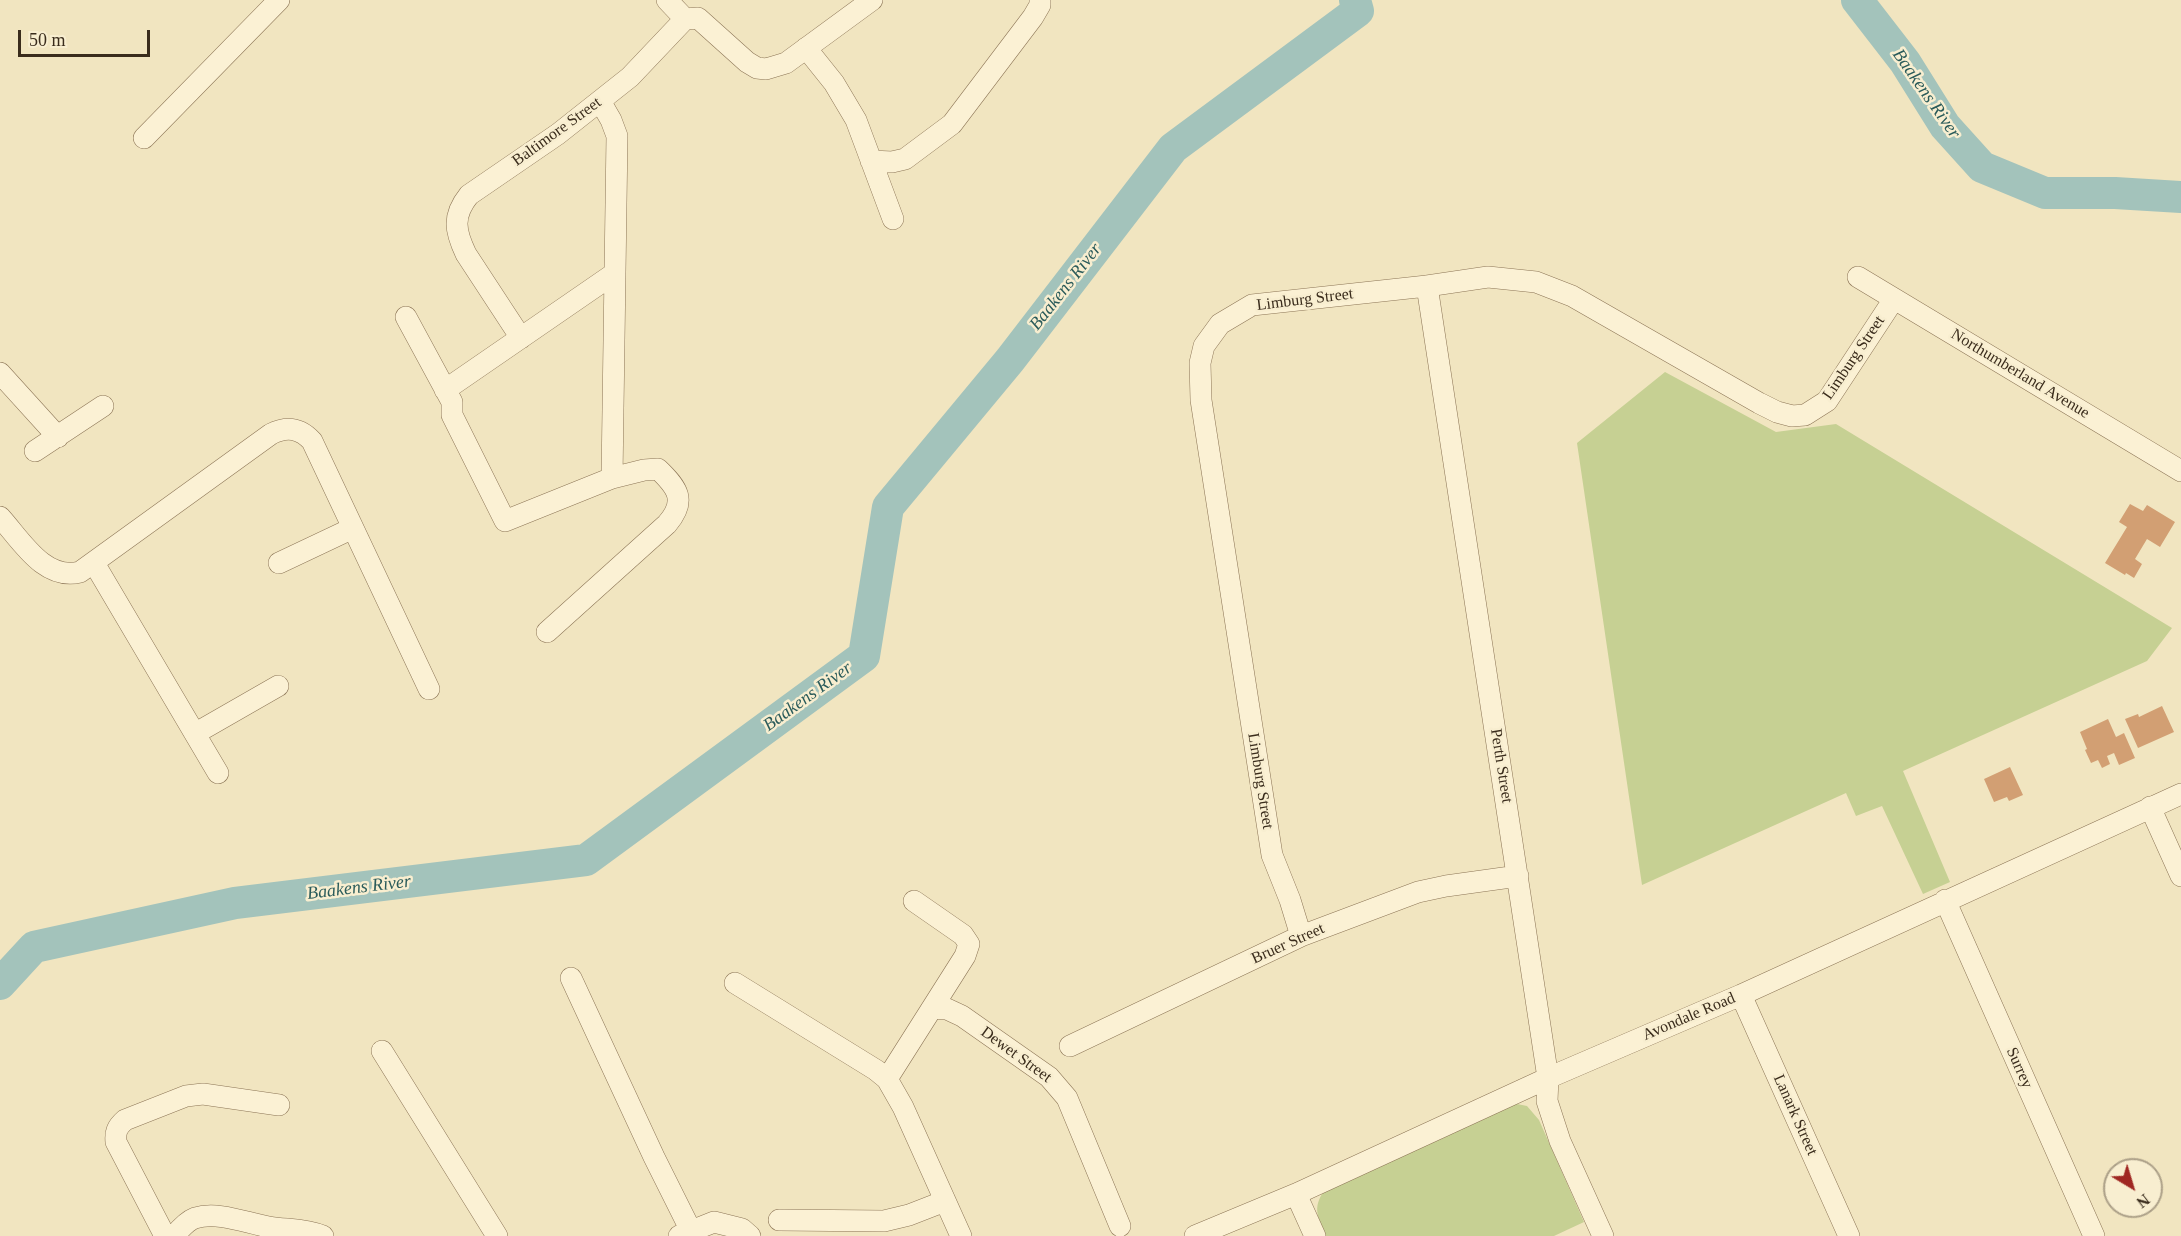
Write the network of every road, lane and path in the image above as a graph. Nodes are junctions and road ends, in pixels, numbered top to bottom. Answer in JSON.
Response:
{"nodes":[{"id":1,"x":279,"y":0,"type":"edge"},
{"id":2,"x":666,"y":0,"type":"edge"},
{"id":3,"x":872,"y":0,"type":"edge"},
{"id":4,"x":1040,"y":0,"type":"edge"},
{"id":5,"x":685,"y":19,"type":"junction"},
{"id":6,"x":806,"y":48,"type":"junction"},
{"id":7,"x":600,"y":101,"type":"junction"},
{"id":8,"x":144,"y":138,"type":"dead end"},
{"id":9,"x":871,"y":161,"type":"junction"},
{"id":10,"x":893,"y":219,"type":"dead end"},
{"id":11,"x":615,"y":273,"type":"junction"},
{"id":12,"x":1858,"y":277,"type":"dead end"},
{"id":13,"x":1428,"y":286,"type":"junction"},
{"id":14,"x":1894,"y":299,"type":"junction"},
{"id":15,"x":406,"y":317,"type":"dead end"},
{"id":16,"x":521,"y":338,"type":"junction"},
{"id":17,"x":0,"y":373,"type":"edge"},
{"id":18,"x":446,"y":390,"type":"junction"},
{"id":19,"x":103,"y":406,"type":"dead end"},
{"id":20,"x":58,"y":437,"type":"junction"},
{"id":21,"x":35,"y":452,"type":"dead end"},
{"id":22,"x":2181,"y":471,"type":"edge"},
{"id":23,"x":612,"y":478,"type":"junction"},
{"id":24,"x":0,"y":517,"type":"edge"},
{"id":25,"x":353,"y":528,"type":"junction"},
{"id":26,"x":94,"y":563,"type":"junction"},
{"id":27,"x":279,"y":563,"type":"dead end"},
{"id":28,"x":547,"y":632,"type":"dead end"},
{"id":29,"x":278,"y":686,"type":"dead end"},
{"id":30,"x":429,"y":689,"type":"dead end"},
{"id":31,"x":196,"y":733,"type":"junction"},
{"id":32,"x":218,"y":773,"type":"dead end"},
{"id":33,"x":2181,"y":794,"type":"edge"},
{"id":34,"x":2150,"y":807,"type":"junction"},
{"id":35,"x":1518,"y":876,"type":"junction"},
{"id":36,"x":2181,"y":876,"type":"edge"},
{"id":37,"x":1945,"y":900,"type":"junction"},
{"id":38,"x":914,"y":901,"type":"dead end"},
{"id":39,"x":1301,"y":936,"type":"junction"},
{"id":40,"x":571,"y":978,"type":"dead end"},
{"id":41,"x":735,"y":983,"type":"dead end"},
{"id":42,"x":1741,"y":994,"type":"junction"},
{"id":43,"x":932,"y":1008,"type":"junction"},
{"id":44,"x":1070,"y":1046,"type":"dead end"},
{"id":45,"x":382,"y":1051,"type":"dead end"},
{"id":46,"x":1548,"y":1078,"type":"junction"},
{"id":47,"x":887,"y":1079,"type":"junction"},
{"id":48,"x":279,"y":1105,"type":"dead end"},
{"id":49,"x":1296,"y":1194,"type":"junction"},
{"id":50,"x":945,"y":1201,"type":"junction"},
{"id":51,"x":779,"y":1220,"type":"dead end"},
{"id":52,"x":1120,"y":1226,"type":"dead end"},
{"id":53,"x":685,"y":1233,"type":"edge"},
{"id":54,"x":165,"y":1236,"type":"edge"},
{"id":55,"x":174,"y":1236,"type":"edge"},
{"id":56,"x":324,"y":1236,"type":"edge"},
{"id":57,"x":497,"y":1236,"type":"edge"},
{"id":58,"x":750,"y":1236,"type":"edge"},
{"id":59,"x":961,"y":1236,"type":"edge"},
{"id":60,"x":1195,"y":1236,"type":"edge"},
{"id":61,"x":1315,"y":1236,"type":"edge"},
{"id":62,"x":1603,"y":1236,"type":"edge"},
{"id":63,"x":1849,"y":1236,"type":"edge"},
{"id":64,"x":2094,"y":1236,"type":"edge"}],
"edges":[{"from":1,"to":8,"type":"street"},
{"from":2,"to":5,"type":"street"},
{"from":3,"to":6,"type":"street"},
{"from":4,"to":9,"type":"street"},
{"from":5,"to":6,"type":"street"},
{"from":5,"to":7,"type":"street","name":"Baltimore Street"},
{"from":6,"to":9,"type":"street"},
{"from":7,"to":11,"type":"street"},
{"from":7,"to":16,"type":"street","name":"Baltimore Street"},
{"from":9,"to":10,"type":"street"},
{"from":11,"to":16,"type":"street"},
{"from":11,"to":23,"type":"street"},
{"from":12,"to":14,"type":"street","name":"Northumberland Avenue"},
{"from":13,"to":14,"type":"street","name":"Limburg Street"},
{"from":13,"to":35,"type":"street","name":"Perth Street"},
{"from":13,"to":39,"type":"street","name":"Limburg Street"},
{"from":14,"to":22,"type":"street","name":"Northumberland Avenue"},
{"from":15,"to":18,"type":"street"},
{"from":16,"to":18,"type":"street"},
{"from":17,"to":20,"type":"street"},
{"from":18,"to":23,"type":"street"},
{"from":19,"to":20,"type":"street"},
{"from":20,"to":21,"type":"street"},
{"from":23,"to":28,"type":"street"},
{"from":24,"to":26,"type":"street"},
{"from":25,"to":26,"type":"street"},
{"from":25,"to":27,"type":"street"},
{"from":25,"to":30,"type":"street"},
{"from":26,"to":31,"type":"street"},
{"from":29,"to":31,"type":"street"},
{"from":31,"to":32,"type":"street"},
{"from":33,"to":34,"type":"street","name":"Avondale Road"},
{"from":34,"to":36,"type":"street"},
{"from":34,"to":37,"type":"street","name":"Avondale Road"},
{"from":35,"to":39,"type":"street","name":"Bruer Street"},
{"from":35,"to":46,"type":"street","name":"Perth Street"},
{"from":37,"to":42,"type":"street","name":"Avondale Road"},
{"from":37,"to":64,"type":"street","name":"Surrey"},
{"from":38,"to":43,"type":"street"},
{"from":39,"to":44,"type":"street","name":"Bruer Street"},
{"from":40,"to":53,"type":"street"},
{"from":41,"to":47,"type":"street"},
{"from":42,"to":46,"type":"street","name":"Avondale Road"},
{"from":42,"to":63,"type":"street","name":"Lanark Street"},
{"from":43,"to":47,"type":"street"},
{"from":43,"to":52,"type":"street","name":"Dewet Street"},
{"from":45,"to":57,"type":"street"},
{"from":46,"to":49,"type":"street","name":"Avondale Road"},
{"from":46,"to":62,"type":"street","name":"Perth Street"},
{"from":47,"to":50,"type":"street"},
{"from":48,"to":54,"type":"street"},
{"from":49,"to":60,"type":"street","name":"Avondale Road"},
{"from":49,"to":61,"type":"street"},
{"from":50,"to":51,"type":"street"},
{"from":50,"to":59,"type":"street"},
{"from":53,"to":58,"type":"street"},
{"from":55,"to":56,"type":"street"}]}
